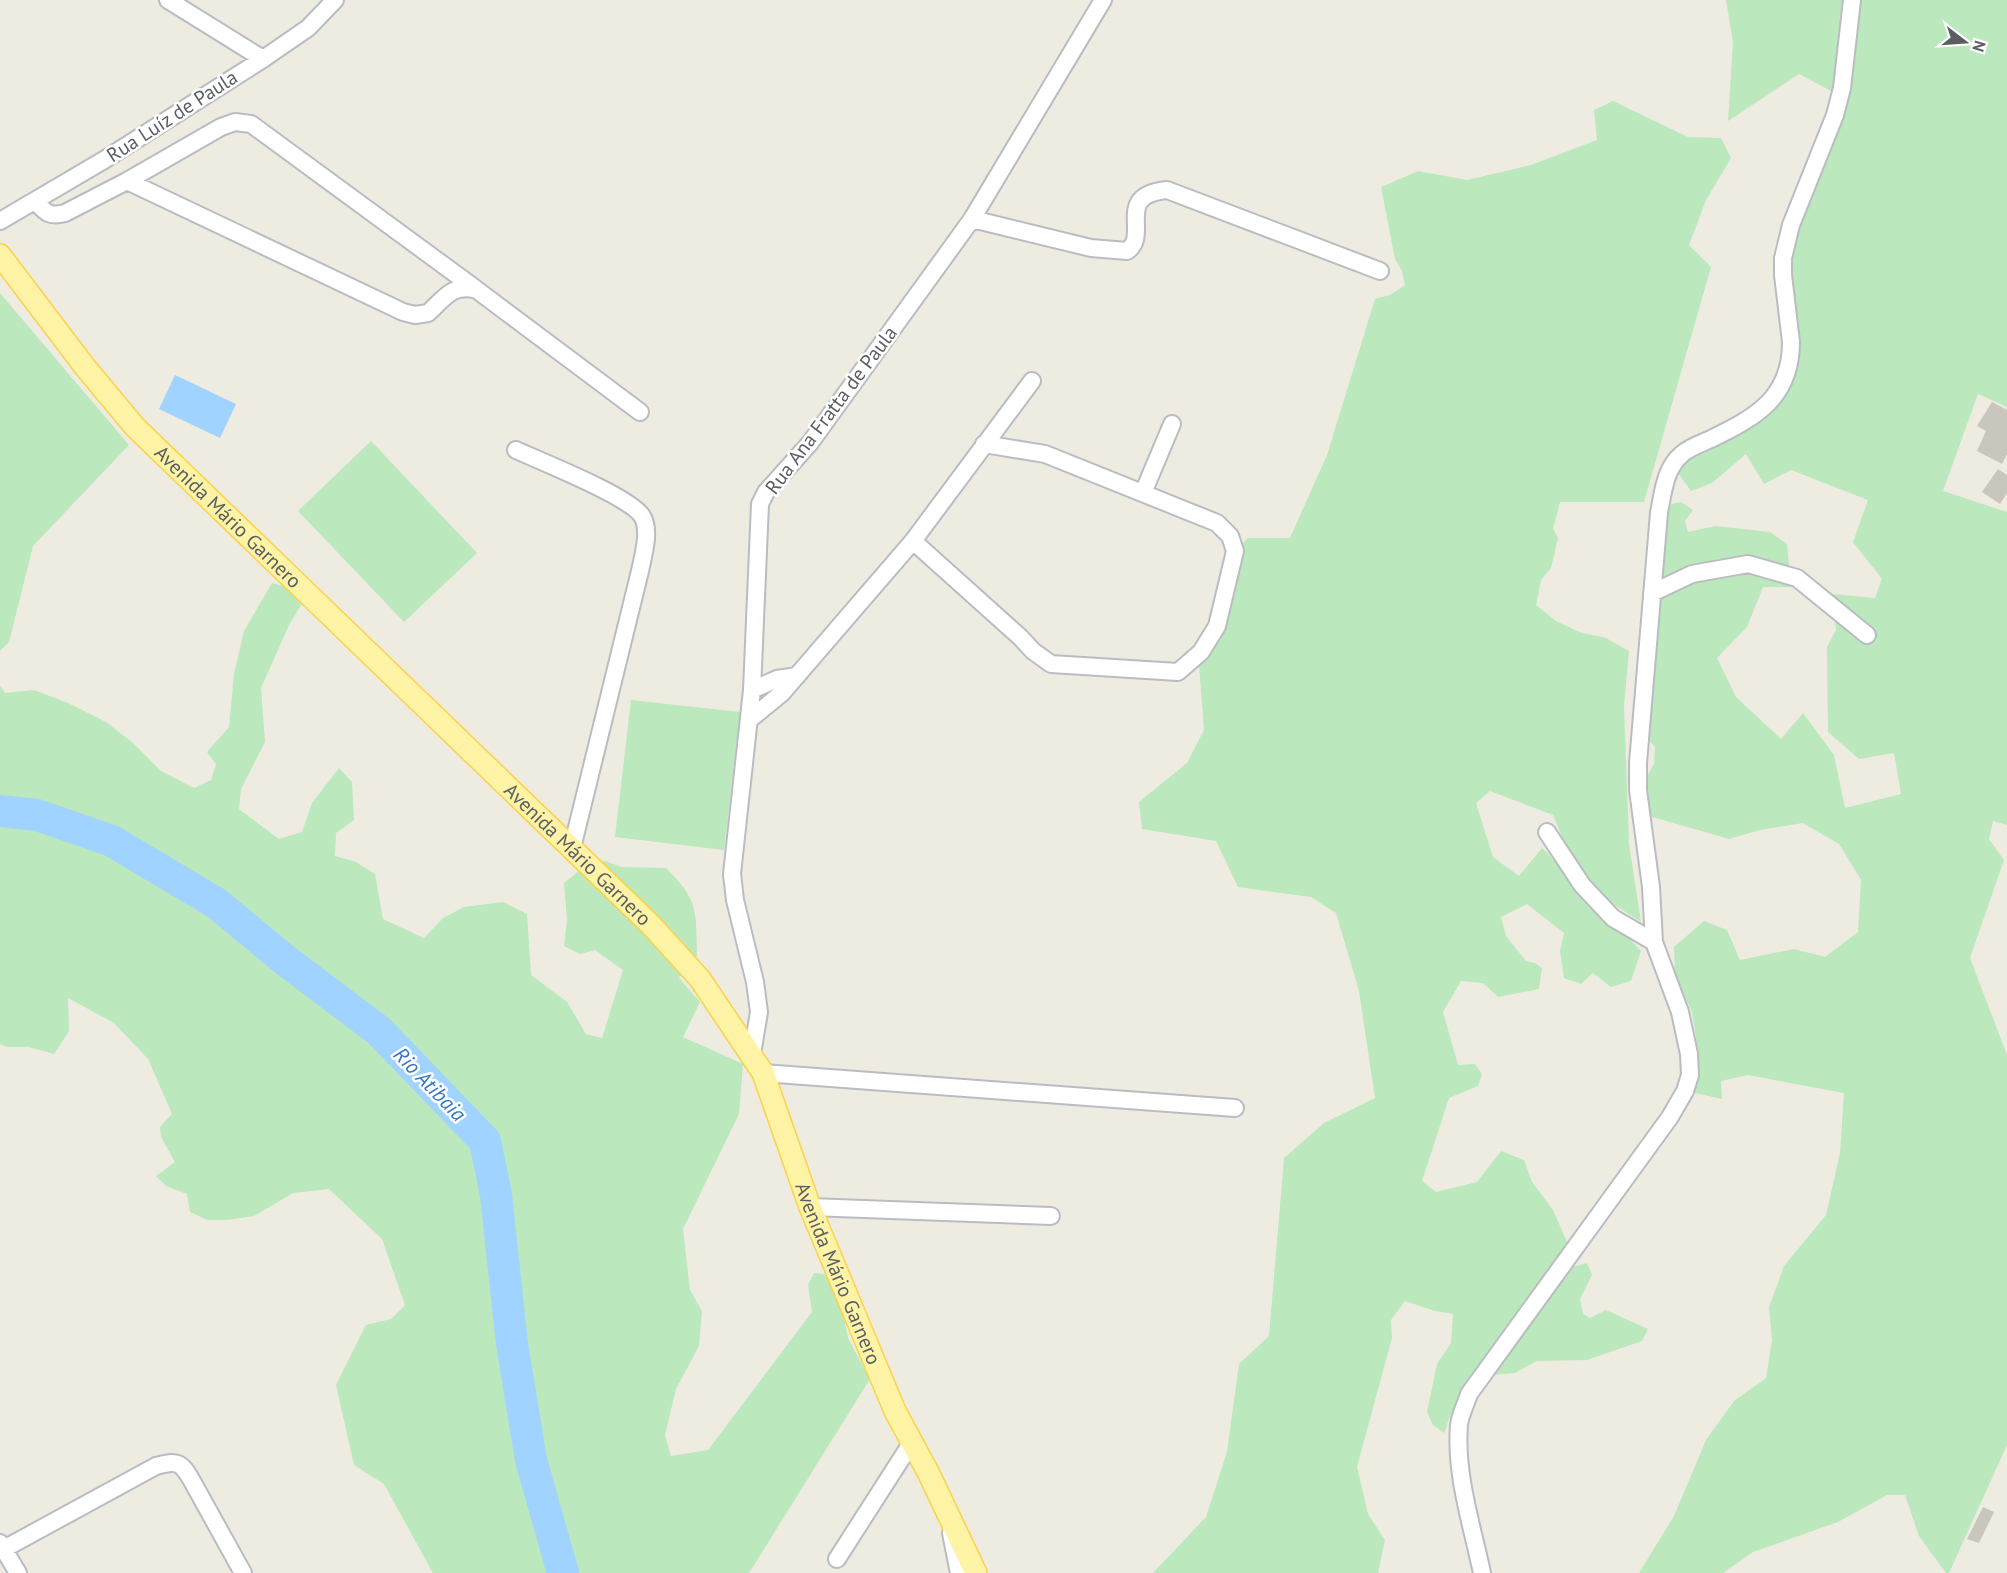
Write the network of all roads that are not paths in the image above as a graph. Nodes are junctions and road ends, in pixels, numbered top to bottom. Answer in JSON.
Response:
{"nodes":[{"id":1,"x":168,"y":0,"type":"edge"},
{"id":2,"x":335,"y":0,"type":"edge"},
{"id":3,"x":1103,"y":0,"type":"edge"},
{"id":4,"x":1852,"y":0,"type":"edge"},
{"id":5,"x":262,"y":59,"type":"junction"},
{"id":6,"x":127,"y":181,"type":"junction"},
{"id":7,"x":35,"y":201,"type":"junction"},
{"id":8,"x":972,"y":219,"type":"junction"},
{"id":9,"x":0,"y":221,"type":"edge"},
{"id":10,"x":0,"y":255,"type":"edge"},
{"id":11,"x":1380,"y":271,"type":"dead end"},
{"id":12,"x":477,"y":290,"type":"junction"},
{"id":13,"x":1032,"y":381,"type":"dead end"},
{"id":14,"x":640,"y":412,"type":"dead end"},
{"id":15,"x":1172,"y":424,"type":"dead end"},
{"id":16,"x":984,"y":444,"type":"junction"},
{"id":17,"x":516,"y":450,"type":"dead end"},
{"id":18,"x":1143,"y":493,"type":"junction"},
{"id":19,"x":913,"y":541,"type":"junction"},
{"id":20,"x":1652,"y":593,"type":"junction"},
{"id":21,"x":1867,"y":634,"type":"dead end"},
{"id":22,"x":797,"y":676,"type":"junction"},
{"id":23,"x":752,"y":690,"type":"junction"},
{"id":24,"x":749,"y":720,"type":"junction"},
{"id":25,"x":1547,"y":832,"type":"dead end"},
{"id":26,"x":572,"y":848,"type":"junction"},
{"id":27,"x":1654,"y":942,"type":"junction"},
{"id":28,"x":752,"y":1054,"type":"junction"},
{"id":29,"x":763,"y":1073,"type":"junction"},
{"id":30,"x":1235,"y":1108,"type":"dead end"},
{"id":31,"x":810,"y":1207,"type":"junction"},
{"id":32,"x":1051,"y":1216,"type":"dead end"},
{"id":33,"x":912,"y":1442,"type":"junction"},
{"id":34,"x":947,"y":1512,"type":"junction"},
{"id":35,"x":1,"y":1548,"type":"edge"},
{"id":36,"x":837,"y":1559,"type":"dead end"},
{"id":37,"x":18,"y":1573,"type":"edge"},
{"id":38,"x":243,"y":1573,"type":"edge"},
{"id":39,"x":959,"y":1573,"type":"edge"},
{"id":40,"x":976,"y":1573,"type":"edge"},
{"id":41,"x":1482,"y":1573,"type":"edge"}],
"edges":[{"from":1,"to":5,"type":"street"},
{"from":2,"to":5,"type":"street","name":"Rua Luíz de Paula"},
{"from":3,"to":8,"type":"street","name":"Rua Ana Fratta de Paula"},
{"from":4,"to":20,"type":"street"},
{"from":5,"to":7,"type":"street","name":"Rua Luíz de Paula"},
{"from":6,"to":7,"type":"street"},
{"from":6,"to":12,"type":"street"},
{"from":6,"to":12,"type":"street"},
{"from":7,"to":9,"type":"street","name":"Rua Luíz de Paula"},
{"from":8,"to":11,"type":"street"},
{"from":8,"to":23,"type":"street","name":"Rua Ana Fratta de Paula"},
{"from":10,"to":26,"type":"main road","name":"Avenida Mário Garnero"},
{"from":12,"to":14,"type":"street"},
{"from":13,"to":16,"type":"street"},
{"from":15,"to":18,"type":"street"},
{"from":16,"to":18,"type":"street"},
{"from":16,"to":19,"type":"street"},
{"from":17,"to":26,"type":"street"},
{"from":18,"to":19,"type":"street"},
{"from":19,"to":22,"type":"street"},
{"from":20,"to":21,"type":"street"},
{"from":20,"to":27,"type":"street"},
{"from":22,"to":23,"type":"street"},
{"from":22,"to":24,"type":"street"},
{"from":23,"to":24,"type":"street","name":"Rua Ana Fratta de Paula"},
{"from":24,"to":28,"type":"street","name":"Rua Ana Fratta de Paula"},
{"from":25,"to":27,"type":"street"},
{"from":26,"to":28,"type":"main road","name":"Avenida Mário Garnero"},
{"from":27,"to":41,"type":"street"},
{"from":28,"to":29,"type":"main road","name":"Avenida Mário Garnero"},
{"from":29,"to":30,"type":"street"},
{"from":29,"to":31,"type":"main road","name":"Avenida Mário Garnero"},
{"from":31,"to":32,"type":"street"},
{"from":31,"to":33,"type":"main road","name":"Avenida Mário Garnero"},
{"from":33,"to":34,"type":"main road","name":"Avenida Mário Garnero"},
{"from":33,"to":36,"type":"street"},
{"from":34,"to":39,"type":"street"},
{"from":34,"to":40,"type":"main road","name":"Avenida Mário Garnero"},
{"from":35,"to":37,"type":"street"},
{"from":35,"to":38,"type":"street"}]}
